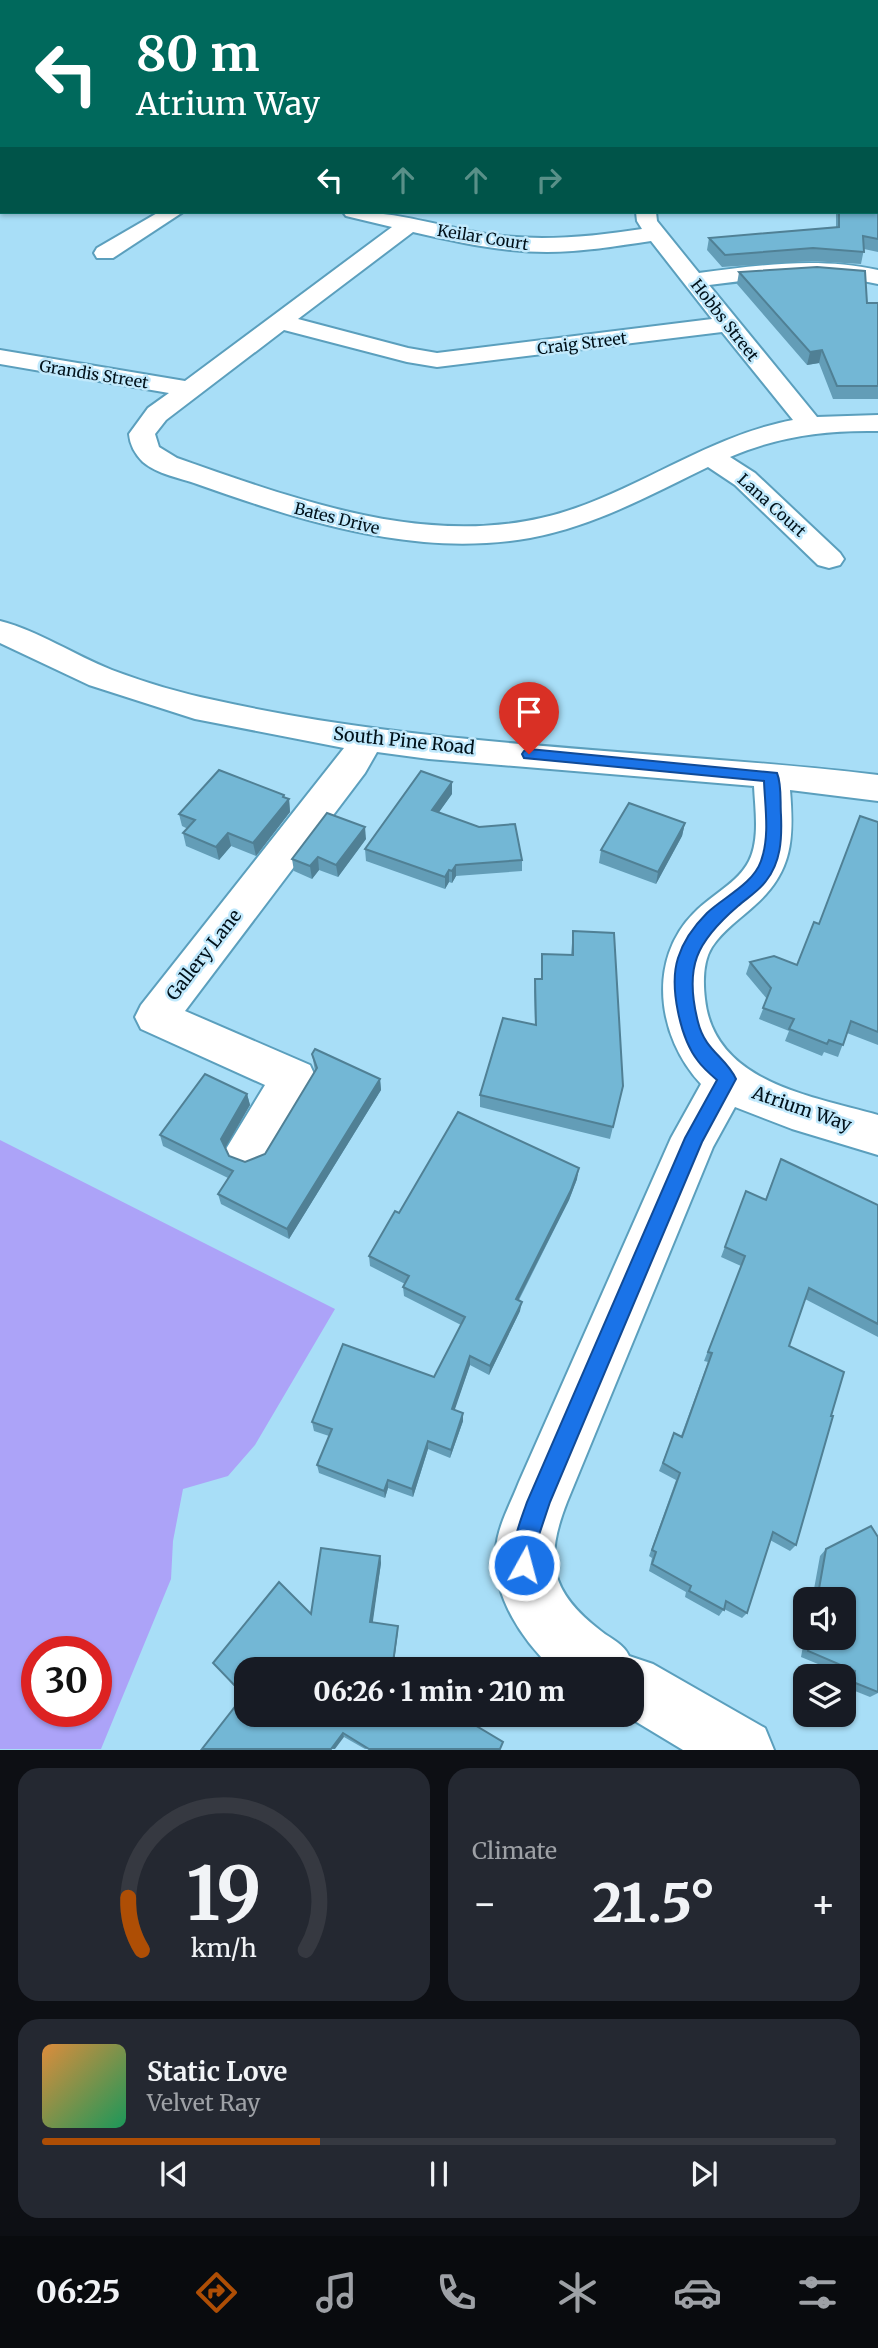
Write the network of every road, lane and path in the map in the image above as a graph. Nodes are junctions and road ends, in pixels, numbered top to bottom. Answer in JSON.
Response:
{"nodes":[{"id":1,"x":170,"y":214,"type":"edge"},
{"id":2,"x":362,"y":214,"type":"edge"},
{"id":3,"x":646,"y":214,"type":"edge"},
{"id":4,"x":410,"y":224,"type":"junction"},
{"id":5,"x":656,"y":234,"type":"junction"},
{"id":6,"x":105,"y":253,"type":"dead end"},
{"id":7,"x":878,"y":277,"type":"edge"},
{"id":8,"x":694,"y":280,"type":"junction"},
{"id":9,"x":279,"y":321,"type":"junction"},
{"id":10,"x":727,"y":324,"type":"junction"},
{"id":11,"x":0,"y":357,"type":"edge"},
{"id":12,"x":188,"y":389,"type":"junction"},
{"id":13,"x":878,"y":423,"type":"edge"},
{"id":14,"x":810,"y":425,"type":"junction"},
{"id":15,"x":710,"y":456,"type":"junction"},
{"id":16,"x":829,"y":559,"type":"dead end"},
{"id":17,"x":0,"y":631,"type":"edge"},
{"id":18,"x":367,"y":740,"type":"junction"},
{"id":19,"x":771,"y":777,"type":"junction"},
{"id":20,"x":874,"y":787,"type":"edge"},
{"id":21,"x":727,"y":1079,"type":"junction"},
{"id":22,"x":878,"y":1135,"type":"edge"},
{"id":23,"x":249,"y":1149,"type":"dead end"},
{"id":24,"x":586,"y":1657,"type":"edge"},
{"id":25,"x":644,"y":1692,"type":"edge"},
{"id":26,"x":743,"y":1749,"type":"edge"}],
"edges":[{"from":1,"to":6,"type":"street"},
{"from":2,"to":4,"type":"street","name":"Keilar Court"},
{"from":3,"to":5,"type":"street","name":"Hobbs Street"},
{"from":4,"to":5,"type":"street","name":"Keilar Court"},
{"from":4,"to":9,"type":"street","name":"Bates Drive"},
{"from":5,"to":8,"type":"street","name":"Hobbs Street"},
{"from":7,"to":8,"type":"street"},
{"from":8,"to":10,"type":"street","name":"Hobbs Street"},
{"from":9,"to":10,"type":"street","name":"Craig Street"},
{"from":9,"to":12,"type":"street","name":"Bates Drive"},
{"from":10,"to":14,"type":"street","name":"Hobbs Street"},
{"from":11,"to":12,"type":"street","name":"Grandis Street"},
{"from":12,"to":15,"type":"street","name":"Bates Drive"},
{"from":13,"to":14,"type":"street","name":"Bates Drive"},
{"from":14,"to":15,"type":"street","name":"Bates Drive"},
{"from":15,"to":16,"type":"street","name":"Lana Court"},
{"from":17,"to":18,"type":"street","name":"South Pine Road"},
{"from":18,"to":19,"type":"street","name":"South Pine Road"},
{"from":18,"to":23,"type":"street","name":"Gallery Lane"},
{"from":19,"to":20,"type":"street","name":"South Pine Road"},
{"from":19,"to":21,"type":"street","name":"Atrium Way"},
{"from":21,"to":22,"type":"street","name":"Atrium Way"},
{"from":21,"to":24,"type":"street"},
{"from":25,"to":26,"type":"street"}]}
